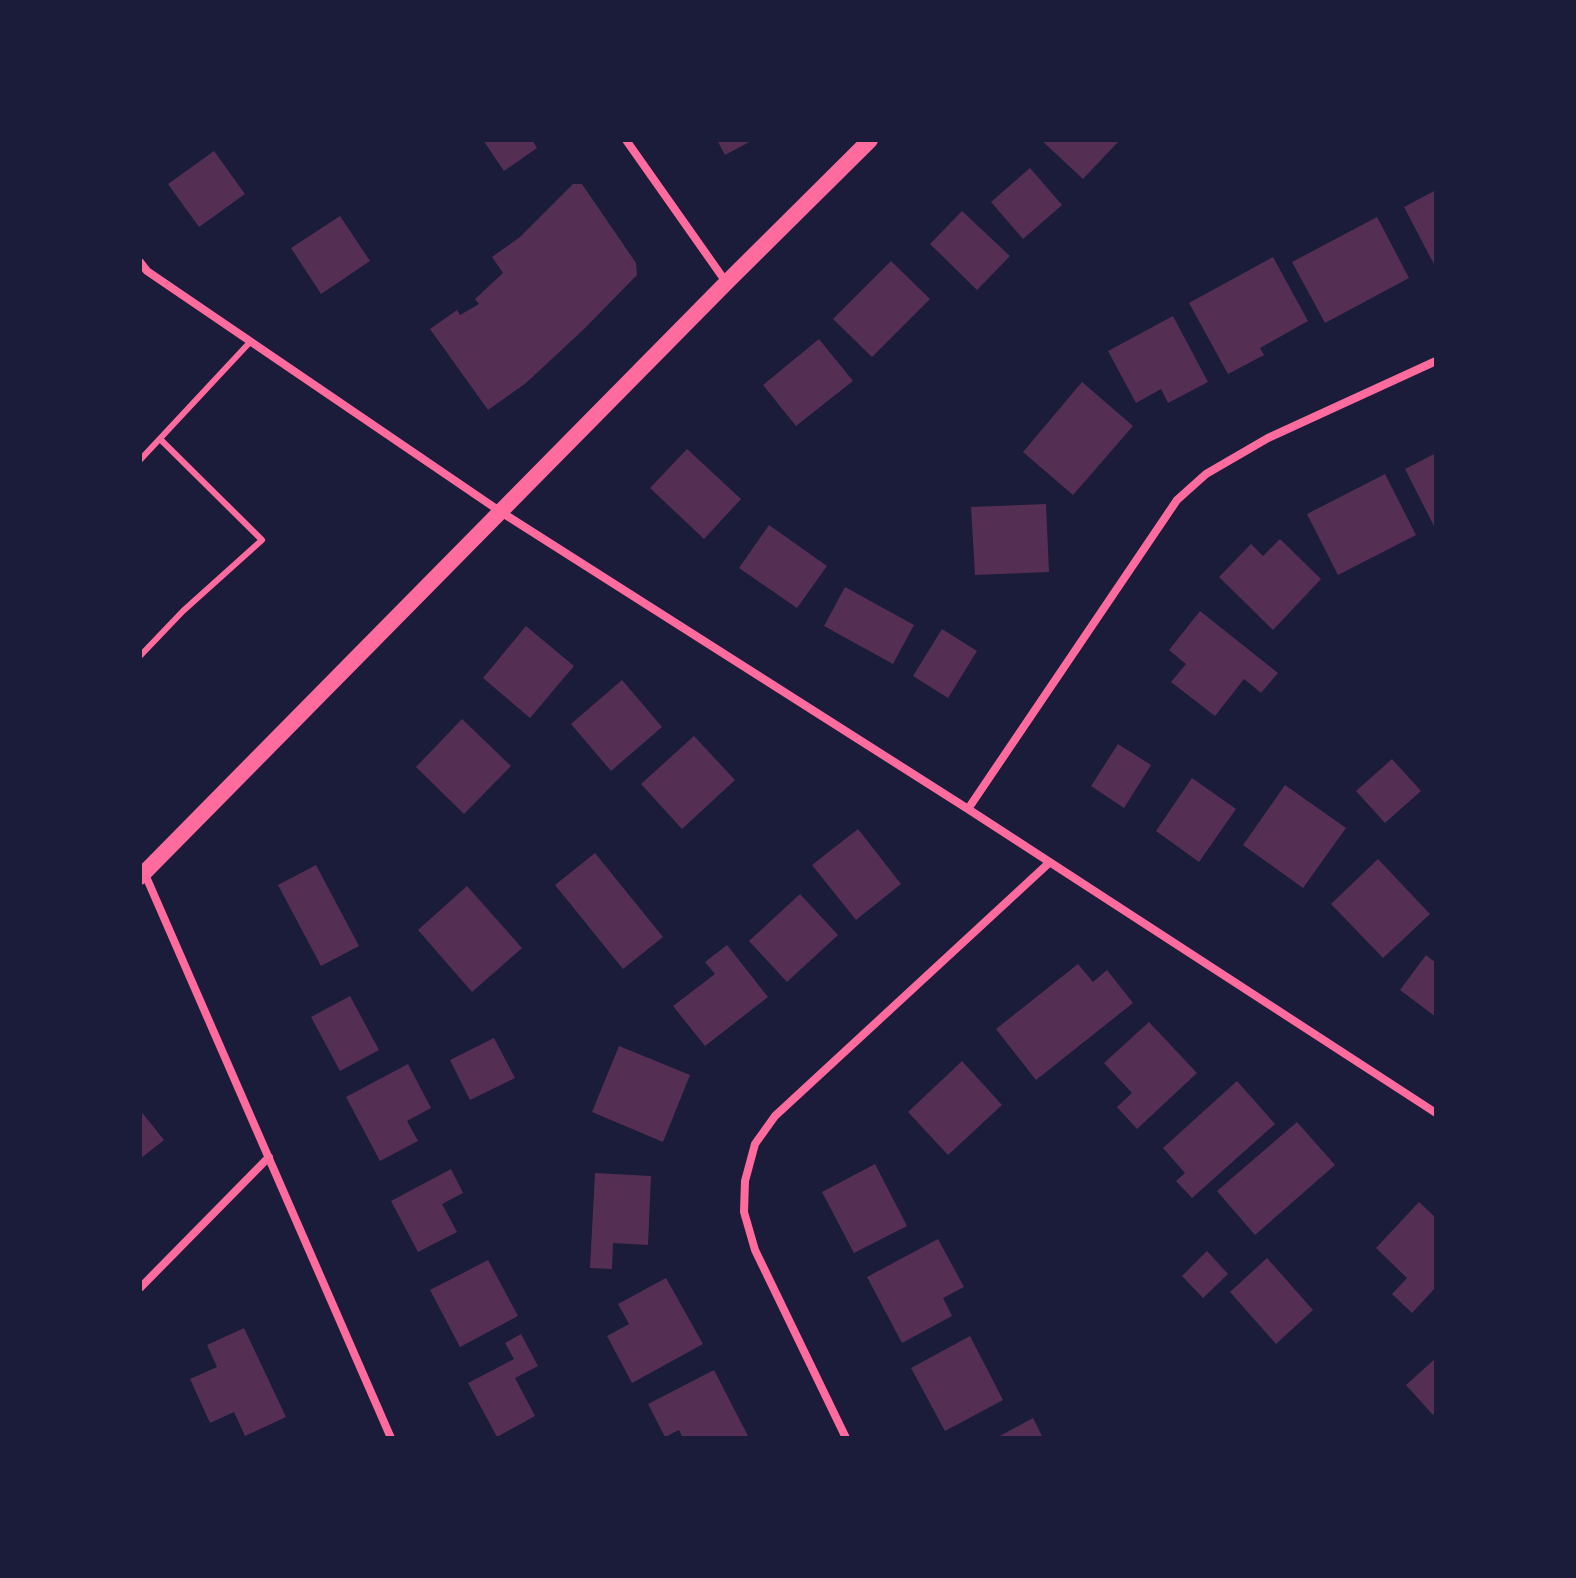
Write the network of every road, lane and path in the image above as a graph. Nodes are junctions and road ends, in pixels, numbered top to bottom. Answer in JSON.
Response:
{"nodes":[{"id":1,"x":626,"y":140,"type":"edge"},
{"id":2,"x":870,"y":140,"type":"edge"},
{"id":3,"x":140,"y":262,"type":"edge"},
{"id":4,"x":727,"y":282,"type":"junction"},
{"id":5,"x":251,"y":341,"type":"junction"},
{"id":6,"x":1436,"y":361,"type":"edge"},
{"id":7,"x":160,"y":439,"type":"junction"},
{"id":8,"x":140,"y":460,"type":"edge"},
{"id":9,"x":501,"y":512,"type":"junction"},
{"id":10,"x":140,"y":656,"type":"edge"},
{"id":11,"x":968,"y":809,"type":"junction"},
{"id":12,"x":1050,"y":862,"type":"junction"},
{"id":13,"x":142,"y":874,"type":"edge"},
{"id":14,"x":1436,"y":1113,"type":"edge"},
{"id":15,"x":269,"y":1157,"type":"junction"},
{"id":16,"x":140,"y":1288,"type":"edge"},
{"id":17,"x":391,"y":1438,"type":"edge"},
{"id":18,"x":846,"y":1438,"type":"edge"}],
"edges":[{"from":1,"to":4,"type":"street"},
{"from":2,"to":4,"type":"main road"},
{"from":3,"to":5,"type":"street"},
{"from":4,"to":9,"type":"main road"},
{"from":5,"to":7,"type":"lane"},
{"from":5,"to":9,"type":"street"},
{"from":6,"to":11,"type":"street"},
{"from":7,"to":8,"type":"lane"},
{"from":7,"to":10,"type":"lane"},
{"from":9,"to":11,"type":"street"},
{"from":9,"to":13,"type":"main road"},
{"from":11,"to":12,"type":"street"},
{"from":12,"to":14,"type":"street"},
{"from":12,"to":18,"type":"street"},
{"from":13,"to":15,"type":"street"},
{"from":15,"to":16,"type":"street"},
{"from":15,"to":17,"type":"street"}]}
